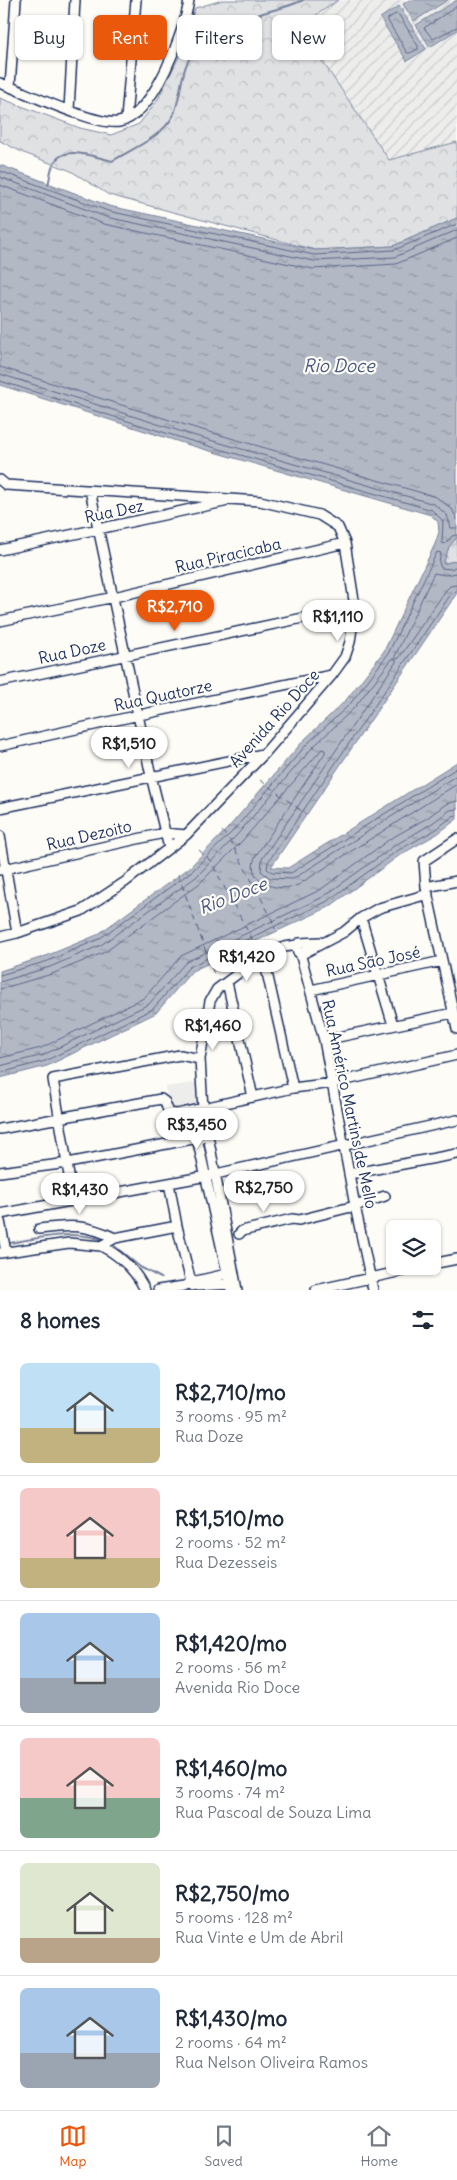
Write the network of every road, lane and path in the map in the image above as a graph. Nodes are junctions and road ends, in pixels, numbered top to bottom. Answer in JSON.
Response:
{"nodes":[{"id":1,"x":16,"y":0,"type":"edge"},
{"id":2,"x":75,"y":0,"type":"edge"},
{"id":3,"x":136,"y":0,"type":"edge"},
{"id":4,"x":189,"y":0,"type":"edge"},
{"id":5,"x":0,"y":83,"type":"edge"},
{"id":6,"x":10,"y":87,"type":"junction"},
{"id":7,"x":69,"y":110,"type":"junction"},
{"id":8,"x":126,"y":119,"type":"junction"},
{"id":9,"x":2,"y":484,"type":"edge"},
{"id":10,"x":90,"y":490,"type":"junction"},
{"id":11,"x":234,"y":499,"type":"junction"},
{"id":12,"x":100,"y":530,"type":"junction"},
{"id":13,"x":345,"y":544,"type":"junction"},
{"id":14,"x":0,"y":550,"type":"edge"},
{"id":15,"x":114,"y":597,"type":"junction"},
{"id":16,"x":355,"y":607,"type":"junction"},
{"id":17,"x":0,"y":621,"type":"edge"},
{"id":18,"x":125,"y":655,"type":"junction"},
{"id":19,"x":332,"y":675,"type":"junction"},
{"id":20,"x":0,"y":682,"type":"edge"},
{"id":21,"x":138,"y":714,"type":"junction"},
{"id":22,"x":0,"y":746,"type":"edge"},
{"id":23,"x":264,"y":754,"type":"junction"},
{"id":24,"x":151,"y":776,"type":"junction"},
{"id":25,"x":0,"y":808,"type":"edge"},
{"id":26,"x":164,"y":833,"type":"junction"},
{"id":27,"x":0,"y":836,"type":"edge"},
{"id":28,"x":186,"y":836,"type":"junction"},
{"id":29,"x":457,"y":839,"type":"edge"},
{"id":30,"x":169,"y":848,"type":"junction"},
{"id":31,"x":3,"y":869,"type":"edge"},
{"id":32,"x":457,"y":881,"type":"edge"},
{"id":33,"x":427,"y":891,"type":"junction"},
{"id":34,"x":361,"y":918,"type":"junction"},
{"id":35,"x":17,"y":933,"type":"junction"},
{"id":36,"x":0,"y":937,"type":"edge"},
{"id":37,"x":302,"y":949,"type":"junction"},
{"id":38,"x":263,"y":955,"type":"junction"},
{"id":39,"x":442,"y":961,"type":"junction"},
{"id":40,"x":377,"y":974,"type":"junction"},
{"id":41,"x":227,"y":982,"type":"junction"},
{"id":42,"x":311,"y":990,"type":"junction"},
{"id":43,"x":453,"y":1013,"type":"junction"},
{"id":44,"x":393,"y":1025,"type":"junction"},
{"id":45,"x":457,"y":1029,"type":"edge"},
{"id":46,"x":324,"y":1040,"type":"junction"},
{"id":47,"x":457,"y":1055,"type":"edge"},
{"id":48,"x":200,"y":1059,"type":"junction"},
{"id":49,"x":332,"y":1083,"type":"junction"},
{"id":50,"x":293,"y":1088,"type":"junction"},
{"id":51,"x":253,"y":1097,"type":"junction"},
{"id":52,"x":203,"y":1109,"type":"junction"},
{"id":53,"x":177,"y":1114,"type":"junction"},
{"id":54,"x":58,"y":1119,"type":"junction"},
{"id":55,"x":457,"y":1120,"type":"edge"},
{"id":56,"x":0,"y":1129,"type":"edge"},
{"id":57,"x":208,"y":1136,"type":"junction"},
{"id":58,"x":197,"y":1138,"type":"junction"},
{"id":59,"x":183,"y":1140,"type":"junction"},
{"id":60,"x":343,"y":1144,"type":"junction"},
{"id":61,"x":457,"y":1154,"type":"edge"},
{"id":62,"x":68,"y":1163,"type":"junction"},
{"id":63,"x":0,"y":1172,"type":"edge"},
{"id":64,"x":211,"y":1174,"type":"junction"},
{"id":65,"x":349,"y":1174,"type":"junction"},
{"id":66,"x":169,"y":1183,"type":"junction"},
{"id":67,"x":385,"y":1196,"type":"dead end"},
{"id":68,"x":73,"y":1200,"type":"junction"},
{"id":69,"x":355,"y":1206,"type":"junction"},
{"id":70,"x":0,"y":1214,"type":"edge"},
{"id":71,"x":0,"y":1221,"type":"edge"},
{"id":72,"x":177,"y":1226,"type":"junction"},
{"id":73,"x":39,"y":1230,"type":"dead end"},
{"id":74,"x":224,"y":1237,"type":"junction"},
{"id":75,"x":115,"y":1238,"type":"junction"},
{"id":76,"x":101,"y":1246,"type":"junction"},
{"id":77,"x":3,"y":1253,"type":"edge"},
{"id":78,"x":457,"y":1258,"type":"edge"},
{"id":79,"x":441,"y":1262,"type":"edge"},
{"id":80,"x":388,"y":1275,"type":"edge"},
{"id":81,"x":371,"y":1279,"type":"junction"},
{"id":82,"x":231,"y":1280,"type":"edge"},
{"id":83,"x":189,"y":1285,"type":"junction"},
{"id":84,"x":145,"y":1290,"type":"edge"},
{"id":85,"x":158,"y":1290,"type":"edge"},
{"id":86,"x":238,"y":1290,"type":"edge"},
{"id":87,"x":316,"y":1290,"type":"edge"},
{"id":88,"x":373,"y":1290,"type":"edge"}],
"edges":[{"from":1,"to":6,"type":"street"},
{"from":2,"to":7,"type":"street"},
{"from":3,"to":8,"type":"street"},
{"from":4,"to":8,"type":"street"},
{"from":5,"to":6,"type":"street"},
{"from":6,"to":7,"type":"street"},
{"from":7,"to":8,"type":"street"},
{"from":9,"to":10,"type":"street","name":"Avenida Rio Doce"},
{"from":10,"to":11,"type":"street","name":"Avenida Rio Doce"},
{"from":10,"to":12,"type":"street"},
{"from":11,"to":12,"type":"street","name":"Rua Dez"},
{"from":11,"to":13,"type":"street","name":"Avenida Rio Doce"},
{"from":12,"to":14,"type":"street","name":"Rua Dez"},
{"from":12,"to":15,"type":"street"},
{"from":13,"to":15,"type":"street","name":"Rua Piracicaba"},
{"from":13,"to":16,"type":"street","name":"Avenida Rio Doce"},
{"from":15,"to":17,"type":"street","name":"Rua Piracicaba"},
{"from":15,"to":18,"type":"street"},
{"from":16,"to":18,"type":"street","name":"Rua Doze"},
{"from":16,"to":19,"type":"street","name":"Avenida Rio Doce"},
{"from":18,"to":20,"type":"street","name":"Rua Doze"},
{"from":18,"to":21,"type":"street"},
{"from":19,"to":21,"type":"street","name":"Rua Quatorze"},
{"from":19,"to":23,"type":"street","name":"Avenida Rio Doce"},
{"from":21,"to":22,"type":"street","name":"Rua Quatorze"},
{"from":21,"to":24,"type":"street"},
{"from":23,"to":24,"type":"street"},
{"from":23,"to":28,"type":"street","name":"Avenida Rio Doce"},
{"from":24,"to":25,"type":"street"},
{"from":24,"to":26,"type":"street"},
{"from":26,"to":28,"type":"street","name":"Rua Dezoito"},
{"from":26,"to":30,"type":"street"},
{"from":26,"to":31,"type":"street","name":"Rua Dezoito"},
{"from":27,"to":31,"type":"street"},
{"from":28,"to":30,"type":"street","name":"Avenida Rio Doce"},
{"from":29,"to":33,"type":"street"},
{"from":30,"to":35,"type":"street","name":"Avenida Rio Doce"},
{"from":31,"to":35,"type":"street"},
{"from":32,"to":33,"type":"street"},
{"from":33,"to":34,"type":"street"},
{"from":33,"to":39,"type":"street"},
{"from":34,"to":37,"type":"street"},
{"from":34,"to":40,"type":"street"},
{"from":35,"to":36,"type":"street","name":"Avenida Rio Doce"},
{"from":37,"to":38,"type":"street"},
{"from":37,"to":42,"type":"street","name":"Rua Américo Martins de Mello"},
{"from":38,"to":41,"type":"street"},
{"from":38,"to":50,"type":"street"},
{"from":39,"to":40,"type":"street","name":"Rua São José"},
{"from":39,"to":43,"type":"street"},
{"from":40,"to":42,"type":"street","name":"Rua São José"},
{"from":40,"to":44,"type":"street"},
{"from":41,"to":48,"type":"street"},
{"from":41,"to":51,"type":"street"},
{"from":42,"to":46,"type":"street","name":"Rua Américo Martins de Mello"},
{"from":43,"to":44,"type":"street"},
{"from":43,"to":45,"type":"street"},
{"from":44,"to":46,"type":"street"},
{"from":46,"to":49,"type":"street","name":"Rua Américo Martins de Mello"},
{"from":47,"to":49,"type":"street"},
{"from":48,"to":52,"type":"street"},
{"from":48,"to":54,"type":"street"},
{"from":49,"to":50,"type":"street"},
{"from":49,"to":60,"type":"street","name":"Rua Américo Martins de Mello"},
{"from":50,"to":51,"type":"street"},
{"from":51,"to":52,"type":"street"},
{"from":52,"to":53,"type":"street"},
{"from":52,"to":57,"type":"street"},
{"from":53,"to":54,"type":"street"},
{"from":53,"to":59,"type":"street"},
{"from":54,"to":56,"type":"street"},
{"from":54,"to":62,"type":"street"},
{"from":55,"to":60,"type":"street"},
{"from":57,"to":58,"type":"street"},
{"from":57,"to":64,"type":"street"},
{"from":58,"to":59,"type":"street"},
{"from":58,"to":64,"type":"street"},
{"from":59,"to":62,"type":"street"},
{"from":60,"to":64,"type":"street"},
{"from":60,"to":65,"type":"street","name":"Rua Américo Martins de Mello"},
{"from":61,"to":65,"type":"street"},
{"from":62,"to":63,"type":"street"},
{"from":62,"to":68,"type":"street"},
{"from":64,"to":66,"type":"street"},
{"from":64,"to":74,"type":"street"},
{"from":65,"to":69,"type":"street","name":"Rua Américo Martins de Mello"},
{"from":66,"to":68,"type":"street"},
{"from":66,"to":72,"type":"street"},
{"from":67,"to":69,"type":"street"},
{"from":68,"to":70,"type":"street"},
{"from":69,"to":74,"type":"street"},
{"from":69,"to":81,"type":"street","name":"Rua Américo Martins de Mello"},
{"from":71,"to":77,"type":"street"},
{"from":72,"to":75,"type":"street"},
{"from":72,"to":83,"type":"street"},
{"from":73,"to":75,"type":"street"},
{"from":74,"to":82,"type":"street"},
{"from":75,"to":76,"type":"street"},
{"from":76,"to":77,"type":"street"},
{"from":76,"to":84,"type":"street"},
{"from":78,"to":79,"type":"street"},
{"from":80,"to":81,"type":"street"},
{"from":81,"to":87,"type":"street"},
{"from":81,"to":88,"type":"street","name":"Rua Américo Martins de Mello"},
{"from":82,"to":83,"type":"street"},
{"from":82,"to":86,"type":"street"},
{"from":83,"to":85,"type":"street"}]}
